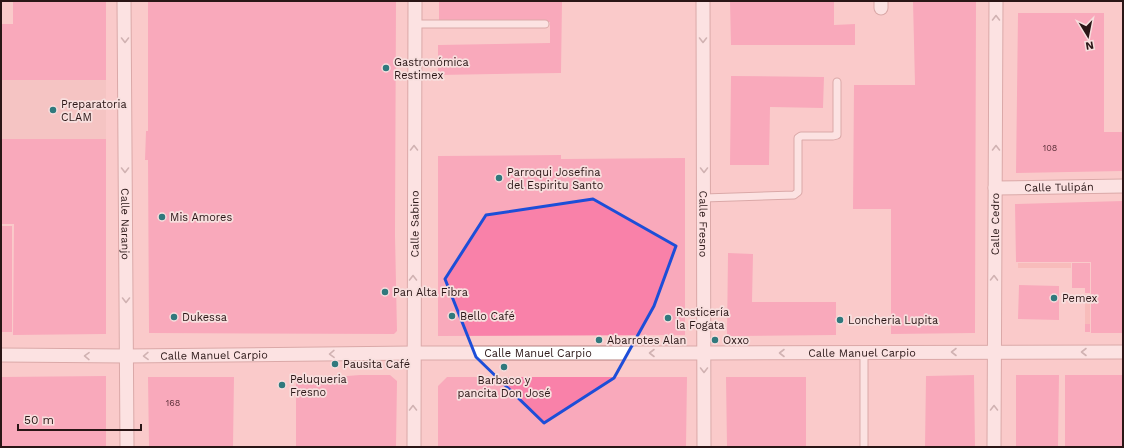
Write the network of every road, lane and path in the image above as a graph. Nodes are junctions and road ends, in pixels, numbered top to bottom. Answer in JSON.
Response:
{"nodes":[{"id":1,"x":124,"y":1,"type":"edge"},
{"id":2,"x":415,"y":1,"type":"edge"},
{"id":3,"x":703,"y":1,"type":"edge"},
{"id":4,"x":996,"y":1,"type":"edge"},
{"id":5,"x":415,"y":24,"type":"junction"},
{"id":6,"x":545,"y":24,"type":"dead end"},
{"id":7,"x":837,"y":82,"type":"dead end"},
{"id":8,"x":1123,"y":186,"type":"edge"},
{"id":9,"x":996,"y":188,"type":"junction"},
{"id":10,"x":704,"y":198,"type":"junction"},
{"id":11,"x":864,"y":352,"type":"junction"},
{"id":12,"x":993,"y":352,"type":"junction"},
{"id":13,"x":1123,"y":352,"type":"edge"},
{"id":14,"x":413,"y":353,"type":"junction"},
{"id":15,"x":704,"y":353,"type":"junction"},
{"id":16,"x":1,"y":355,"type":"edge"},
{"id":17,"x":126,"y":356,"type":"junction"},
{"id":18,"x":127,"y":447,"type":"edge"},
{"id":19,"x":414,"y":447,"type":"edge"},
{"id":20,"x":704,"y":447,"type":"edge"},
{"id":21,"x":864,"y":447,"type":"edge"},
{"id":22,"x":994,"y":447,"type":"edge"}],
"edges":[{"from":1,"to":17,"type":"street","name":"Calle Naranjo","one_way":true},
{"from":2,"to":5,"type":"street","name":"Calle Sabino"},
{"from":3,"to":10,"type":"street","name":"Calle Fresno","one_way":true},
{"from":9,"to":4,"type":"street","name":"Calle Cedro","one_way":true},
{"from":5,"to":6,"type":"lane"},
{"from":14,"to":5,"type":"street","name":"Calle Sabino","one_way":true},
{"from":7,"to":10,"type":"lane"},
{"from":8,"to":9,"type":"street","name":"Calle Tulipán"},
{"from":12,"to":9,"type":"street","name":"Calle Cedro","one_way":true},
{"from":10,"to":15,"type":"street","name":"Calle Fresno"},
{"from":12,"to":11,"type":"street","name":"Calle Manuel Carpio","one_way":true},
{"from":11,"to":15,"type":"street","name":"Calle Manuel Carpio","one_way":true},
{"from":11,"to":21,"type":"lane"},
{"from":13,"to":12,"type":"street","name":"Calle Manuel Carpio","one_way":true},
{"from":22,"to":12,"type":"street","name":"Calle Cedro","one_way":true},
{"from":15,"to":14,"type":"street","name":"Calle Manuel Carpio","one_way":true},
{"from":14,"to":17,"type":"street","name":"Calle Manuel Carpio","one_way":true},
{"from":19,"to":14,"type":"street","name":"Calle Sabino","one_way":true},
{"from":15,"to":20,"type":"street","name":"Calle Fresno","one_way":true},
{"from":17,"to":16,"type":"street","name":"Calle Manuel Carpio","one_way":true},
{"from":17,"to":18,"type":"street","name":"Calle Naranjo"}]}
